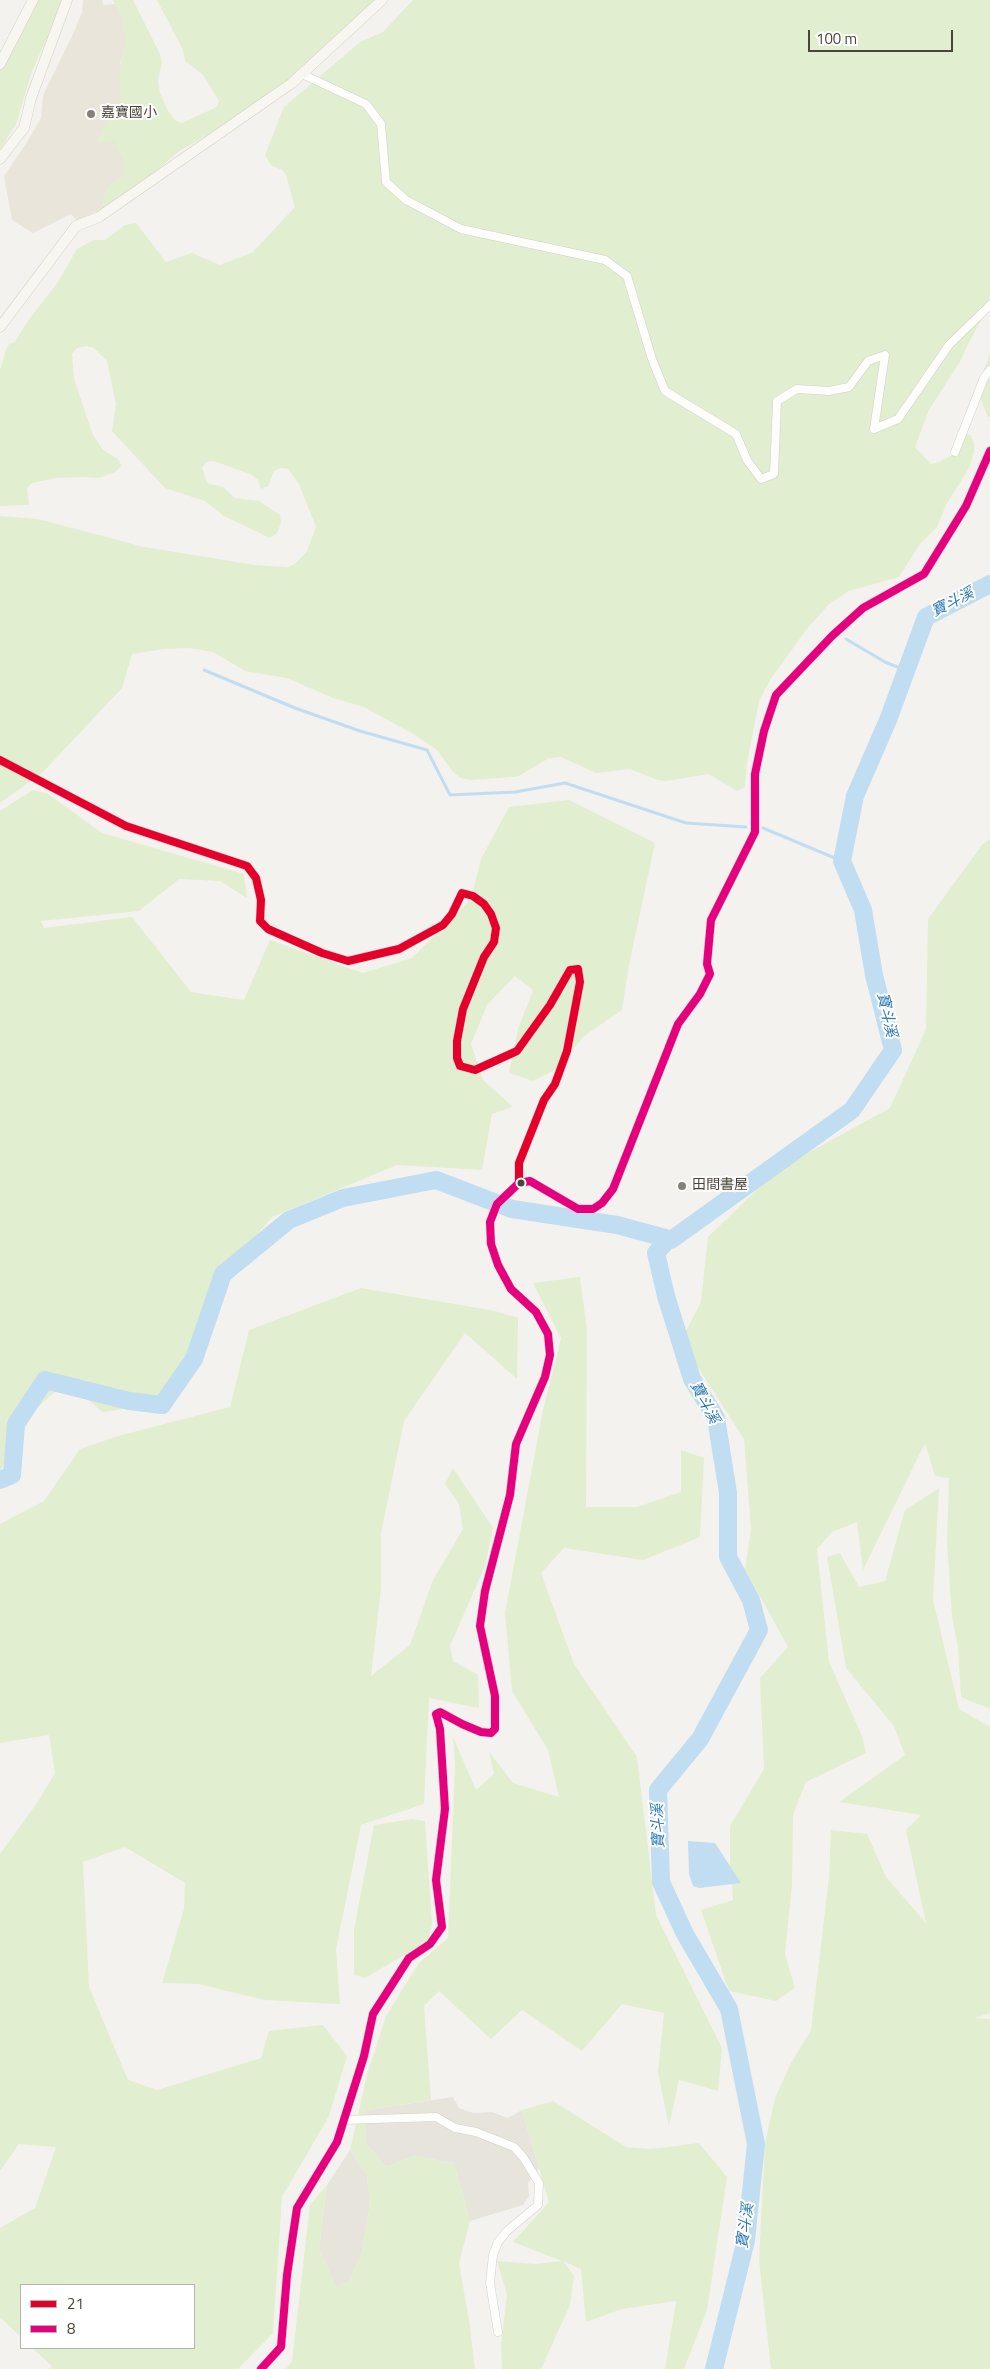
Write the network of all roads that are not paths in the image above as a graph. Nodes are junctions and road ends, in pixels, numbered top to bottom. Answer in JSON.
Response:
{"nodes":[{"id":1,"x":33,"y":0,"type":"edge"},
{"id":2,"x":67,"y":0,"type":"edge"},
{"id":3,"x":382,"y":0,"type":"edge"},
{"id":4,"x":0,"y":64,"type":"edge"},
{"id":5,"x":302,"y":74,"type":"junction"},
{"id":6,"x":0,"y":159,"type":"edge"},
{"id":7,"x":990,"y":305,"type":"edge"},
{"id":8,"x":0,"y":327,"type":"edge"},
{"id":9,"x":990,"y":370,"type":"edge"},
{"id":10,"x":990,"y":450,"type":"edge"},
{"id":11,"x":955,"y":452,"type":"dead end"},
{"id":12,"x":0,"y":760,"type":"edge"},
{"id":13,"x":520,"y":1183,"type":"junction"},
{"id":14,"x":344,"y":2120,"type":"junction"},
{"id":15,"x":498,"y":2332,"type":"dead end"},
{"id":16,"x":261,"y":2369,"type":"edge"}],
"edges":[{"from":1,"to":4,"type":"street"},
{"from":2,"to":6,"type":"street"},
{"from":3,"to":5,"type":"street"},
{"from":5,"to":7,"type":"street"},
{"from":5,"to":8,"type":"street"},
{"from":9,"to":11,"type":"street"},
{"from":10,"to":13,"type":"street"},
{"from":12,"to":13,"type":"street"},
{"from":13,"to":14,"type":"street"},
{"from":14,"to":15,"type":"street"},
{"from":14,"to":16,"type":"street"}]}
